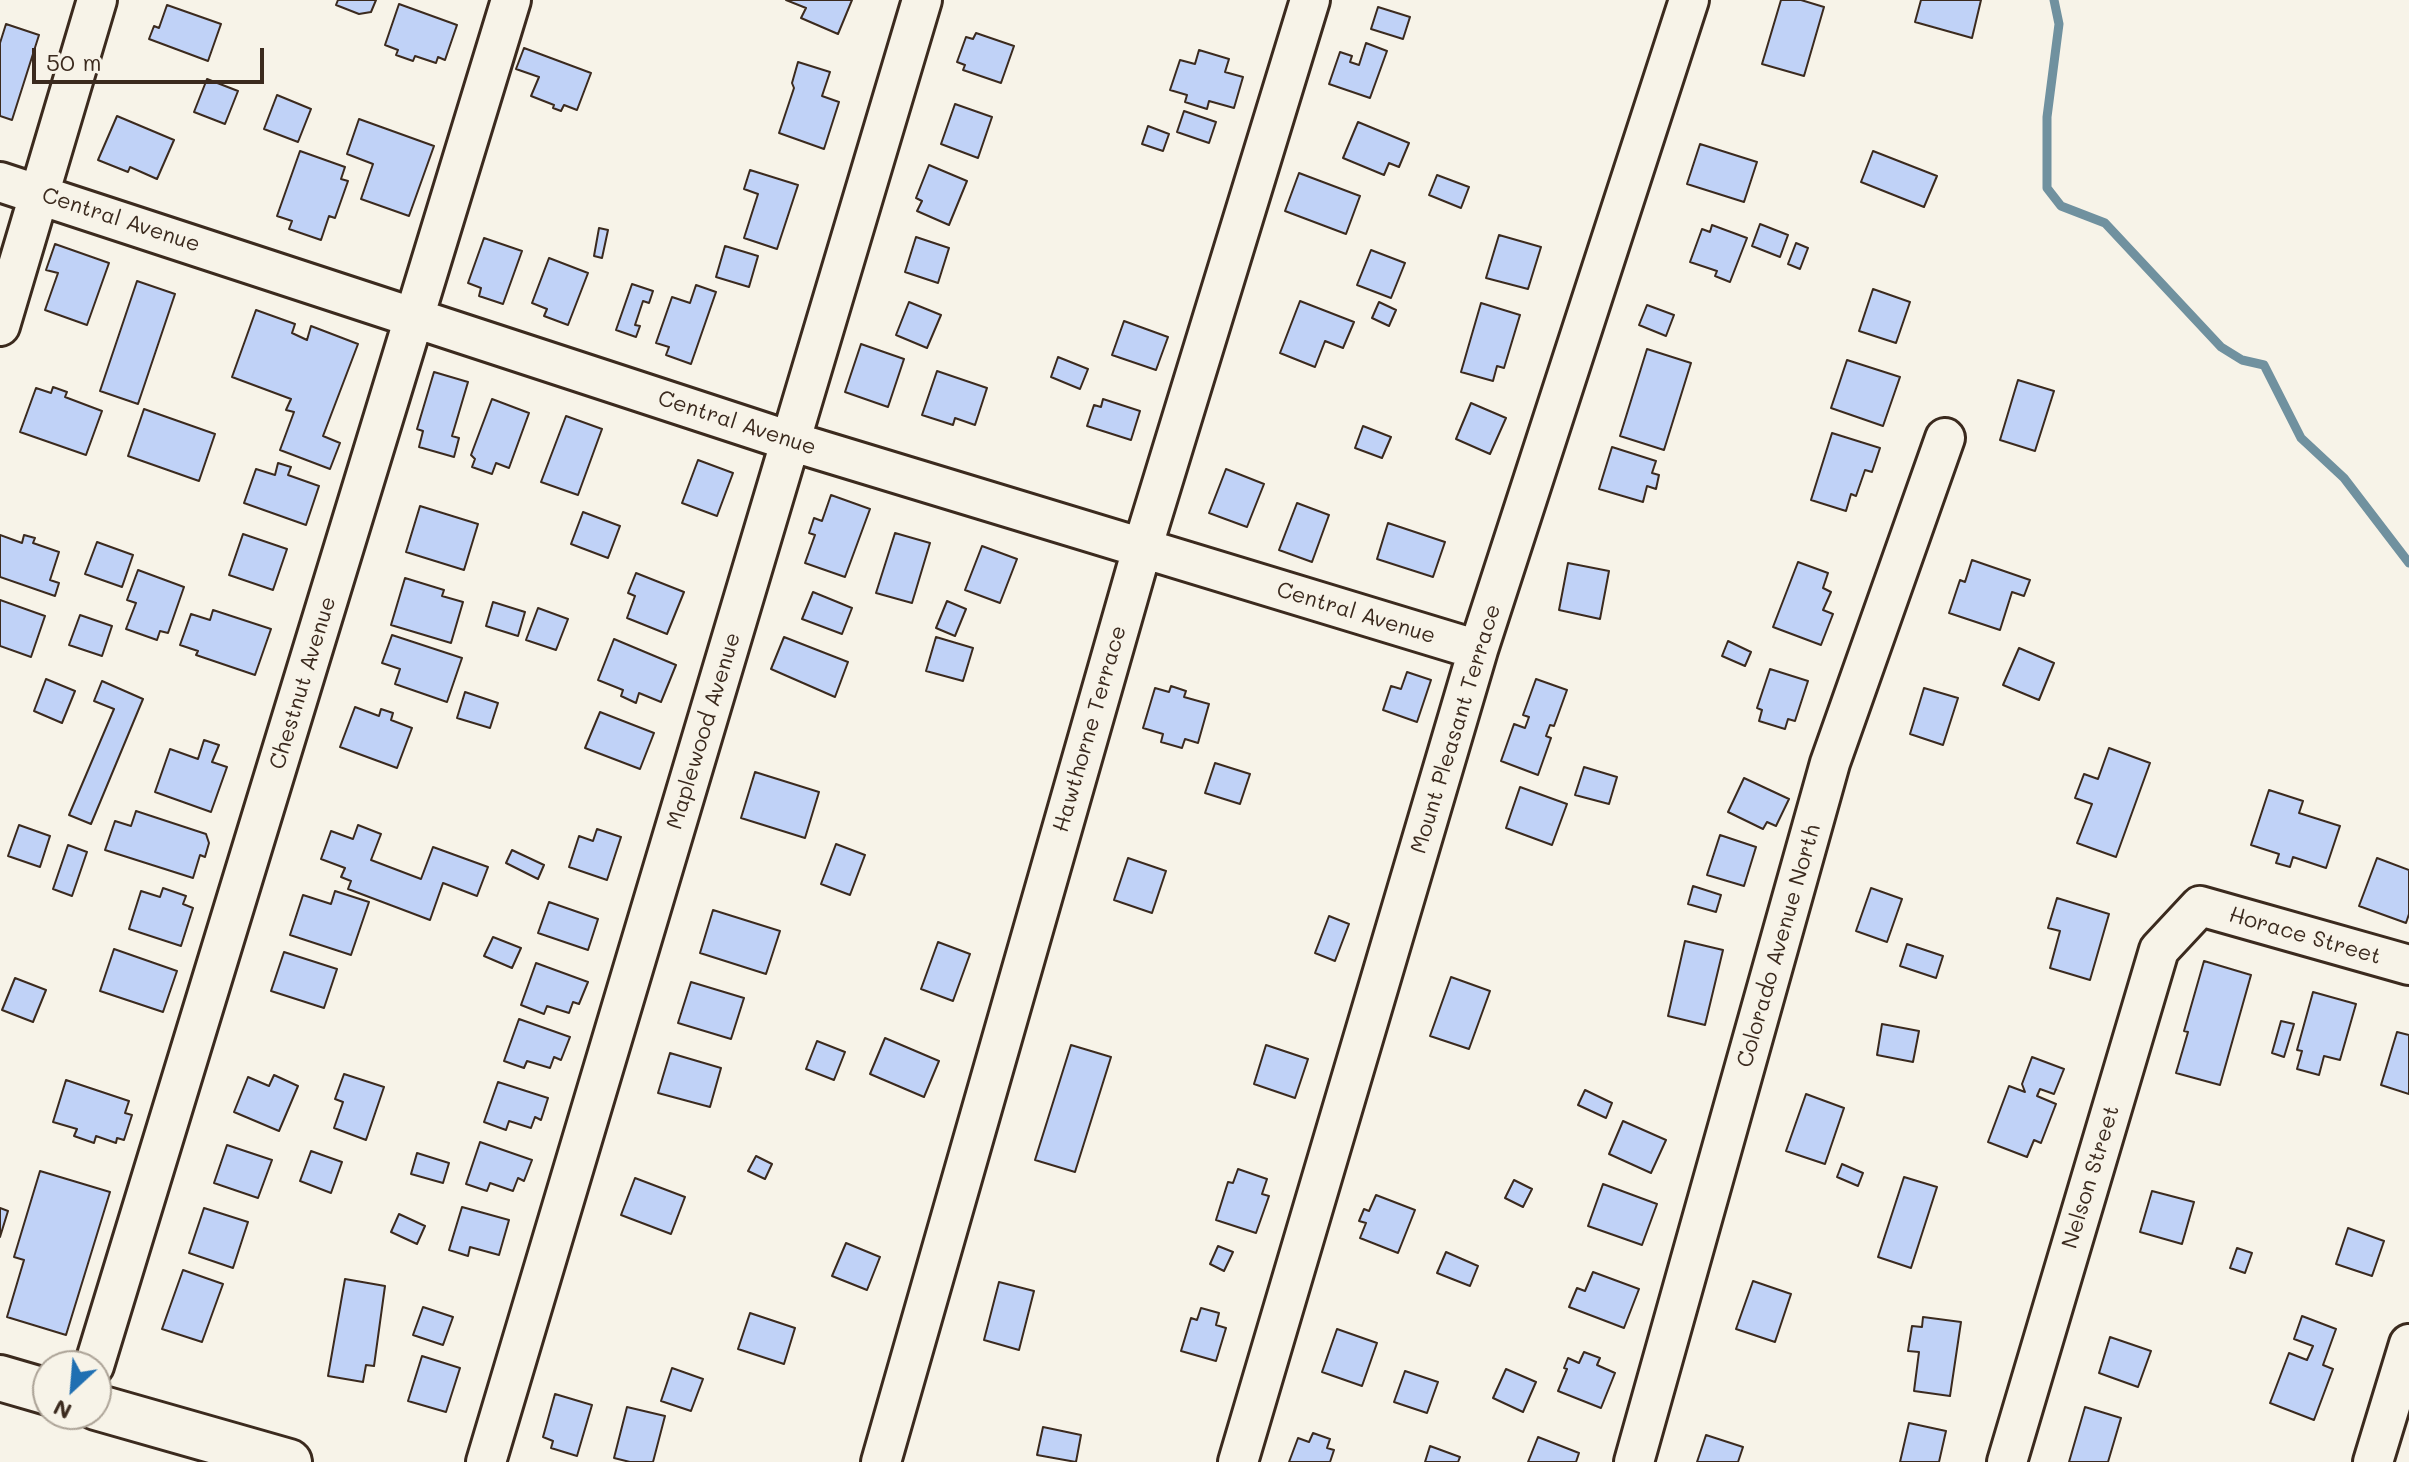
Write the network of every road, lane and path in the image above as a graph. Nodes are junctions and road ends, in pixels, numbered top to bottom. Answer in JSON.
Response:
{"nodes":[{"id":1,"x":97,"y":0,"type":"edge"},
{"id":2,"x":511,"y":0,"type":"edge"},
{"id":3,"x":922,"y":0,"type":"edge"},
{"id":4,"x":1310,"y":0,"type":"edge"},
{"id":5,"x":1689,"y":0,"type":"edge"},
{"id":6,"x":0,"y":182,"type":"edge"},
{"id":7,"x":39,"y":193,"type":"junction"},
{"id":8,"x":416,"y":317,"type":"junction"},
{"id":9,"x":0,"y":326,"type":"edge"},
{"id":10,"x":1945,"y":438,"type":"dead end"},
{"id":11,"x":790,"y":441,"type":"junction"},
{"id":12,"x":1142,"y":549,"type":"junction"},
{"id":13,"x":1478,"y":650,"type":"junction"},
{"id":14,"x":2200,"y":906,"type":"joint"},
{"id":15,"x":2409,"y":965,"type":"edge"},
{"id":16,"x":2409,"y":1344,"type":"edge"},
{"id":17,"x":99,"y":1350,"type":"edge"},
{"id":18,"x":1,"y":1381,"type":"edge"},
{"id":19,"x":32,"y":1388,"type":"edge"},
{"id":20,"x":2400,"y":1403,"type":"edge"},
{"id":21,"x":112,"y":1412,"type":"edge"},
{"id":22,"x":289,"y":1462,"type":"edge"},
{"id":23,"x":486,"y":1462,"type":"edge"},
{"id":24,"x":881,"y":1462,"type":"edge"},
{"id":25,"x":1238,"y":1462,"type":"edge"},
{"id":26,"x":1634,"y":1462,"type":"edge"},
{"id":27,"x":2007,"y":1462,"type":"edge"},
{"id":28,"x":2373,"y":1462,"type":"edge"}],
"edges":[{"from":1,"to":7,"type":"street"},
{"from":2,"to":8,"type":"street","name":"Chestnut Avenue"},
{"from":3,"to":11,"type":"street","name":"Maplewood Avenue"},
{"from":4,"to":12,"type":"street","name":"Hawthorne Terrace"},
{"from":5,"to":13,"type":"street","name":"Mount Pleasant Terrace"},
{"from":6,"to":7,"type":"street","name":"Central Avenue"},
{"from":7,"to":8,"type":"street","name":"Central Avenue"},
{"from":7,"to":9,"type":"street"},
{"from":8,"to":11,"type":"street","name":"Central Avenue"},
{"from":8,"to":17,"type":"street","name":"Chestnut Avenue"},
{"from":10,"to":26,"type":"street","name":"Colorado Avenue North"},
{"from":11,"to":12,"type":"street","name":"Central Avenue"},
{"from":11,"to":23,"type":"street","name":"Maplewood Avenue"},
{"from":12,"to":13,"type":"street","name":"Central Avenue"},
{"from":12,"to":24,"type":"street","name":"Hawthorne Terrace"},
{"from":13,"to":25,"type":"street","name":"Mount Pleasant Terrace"},
{"from":14,"to":15,"type":"street","name":"Horace Street"},
{"from":14,"to":27,"type":"street","name":"Nelson Street"},
{"from":16,"to":20,"type":"street"},
{"from":18,"to":19,"type":"street"},
{"from":20,"to":28,"type":"street"},
{"from":21,"to":22,"type":"street"}]}
